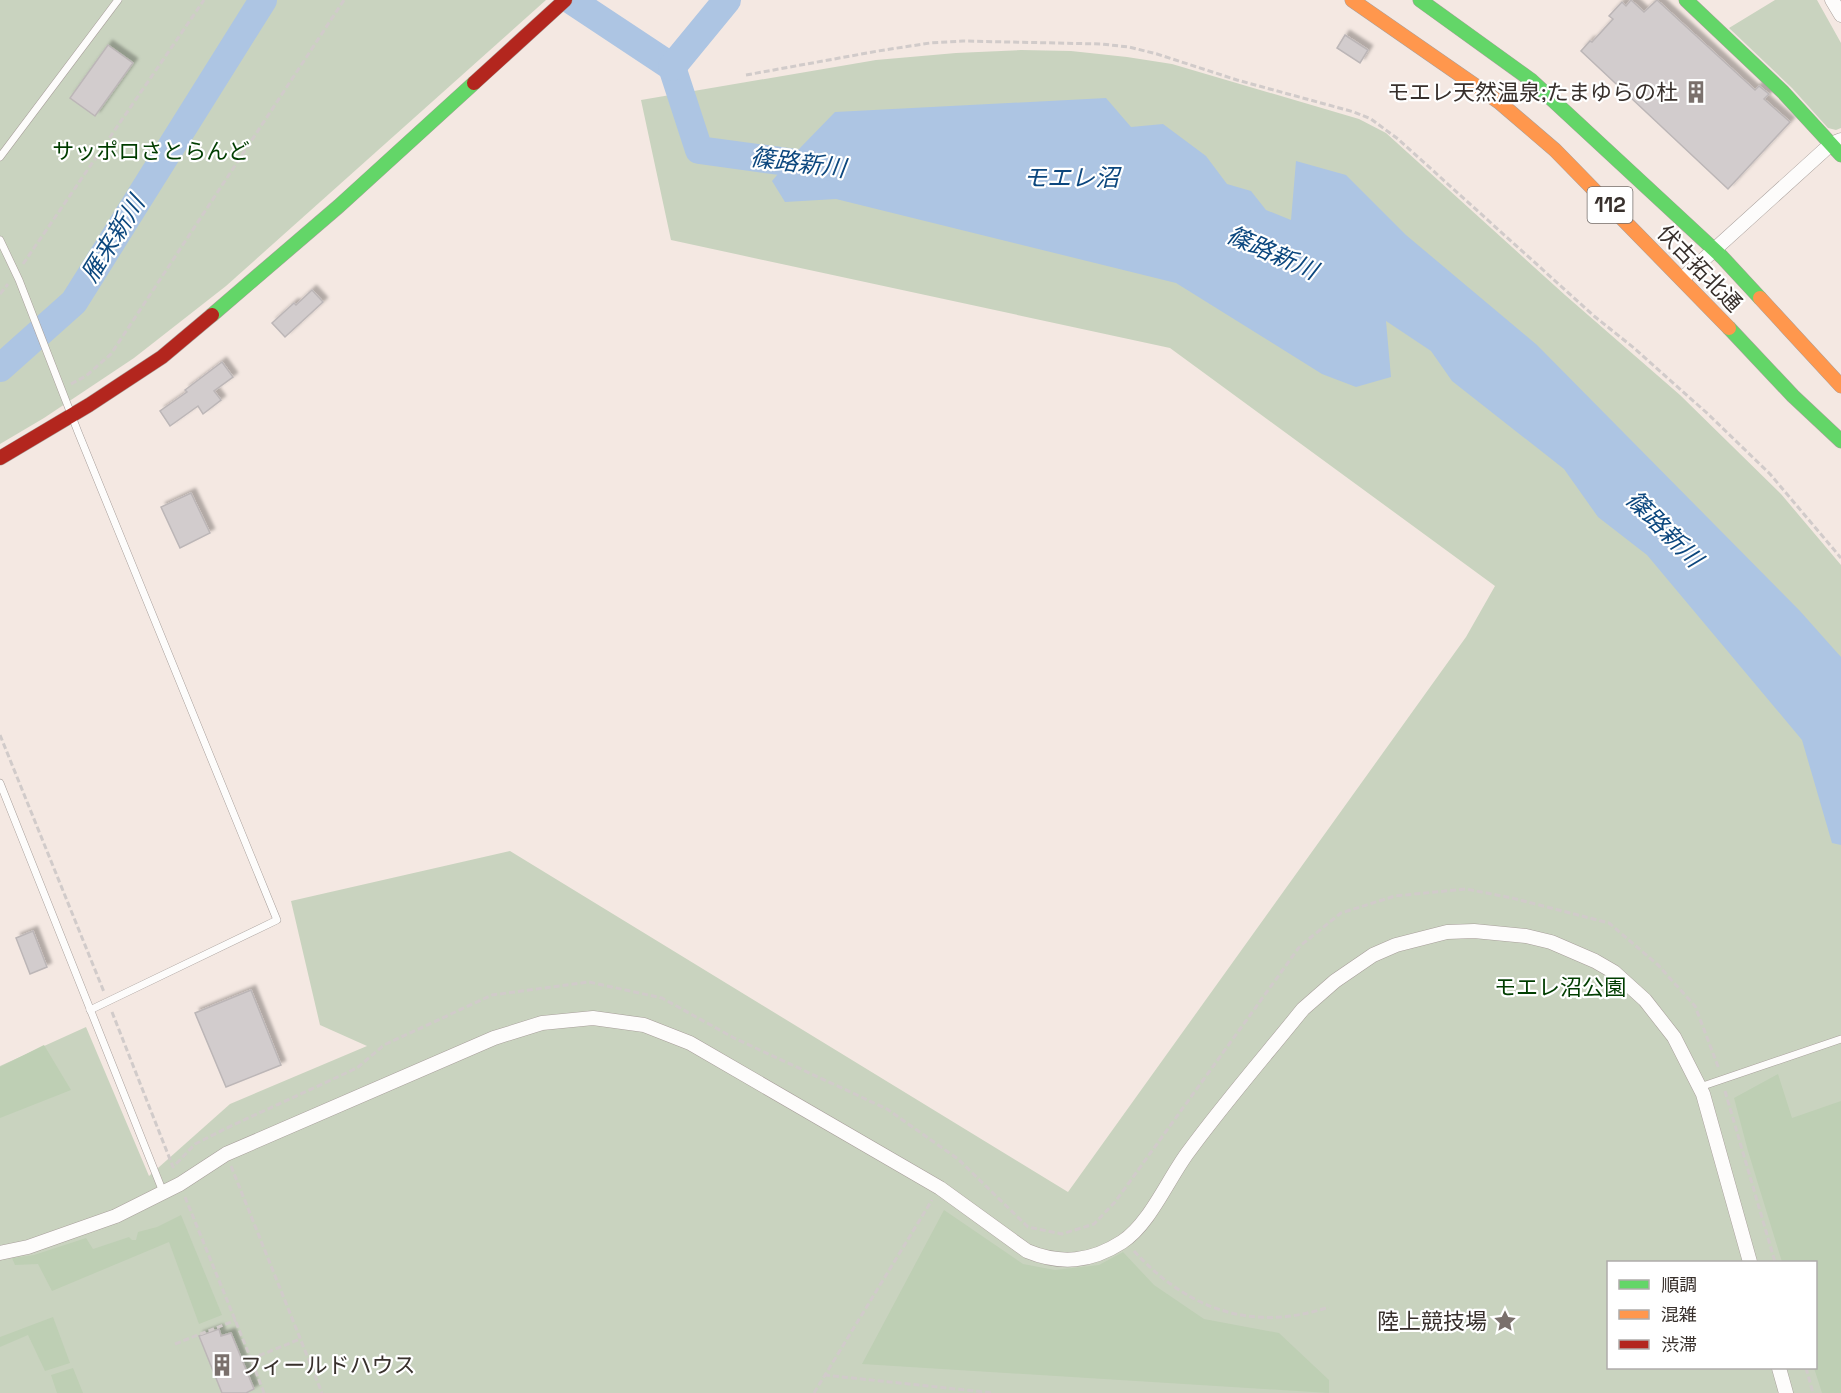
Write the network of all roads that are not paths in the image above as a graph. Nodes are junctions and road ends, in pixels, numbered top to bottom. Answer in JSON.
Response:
{"nodes":[{"id":1,"x":118,"y":0,"type":"edge"},
{"id":2,"x":565,"y":0,"type":"edge"},
{"id":3,"x":1352,"y":0,"type":"edge"},
{"id":4,"x":1420,"y":0,"type":"edge"},
{"id":5,"x":1686,"y":0,"type":"edge"},
{"id":6,"x":1832,"y":0,"type":"edge"},
{"id":7,"x":1841,"y":15,"type":"edge"},
{"id":8,"x":1836,"y":142,"type":"edge"},
{"id":9,"x":1841,"y":155,"type":"edge"},
{"id":10,"x":0,"y":158,"type":"edge"},
{"id":11,"x":0,"y":240,"type":"edge"},
{"id":12,"x":1714,"y":250,"type":"junction"},
{"id":13,"x":1682,"y":279,"type":"junction"},
{"id":14,"x":1841,"y":386,"type":"edge"},
{"id":15,"x":71,"y":416,"type":"junction"},
{"id":16,"x":1841,"y":441,"type":"edge"},
{"id":17,"x":0,"y":458,"type":"edge"},
{"id":18,"x":0,"y":783,"type":"edge"},
{"id":19,"x":90,"y":1010,"type":"junction"},
{"id":20,"x":1841,"y":1039,"type":"edge"},
{"id":21,"x":1700,"y":1087,"type":"junction"},
{"id":22,"x":163,"y":1192,"type":"junction"},
{"id":23,"x":0,"y":1253,"type":"edge"},
{"id":24,"x":1749,"y":1261,"type":"edge"},
{"id":25,"x":1779,"y":1369,"type":"edge"},
{"id":26,"x":1786,"y":1393,"type":"edge"}],
"edges":[{"from":1,"to":10,"type":"lane"},
{"from":2,"to":15,"type":"main road"},
{"from":3,"to":13,"type":"main road","name":"伏古拓北通","number":"112"},
{"from":4,"to":12,"type":"main road","name":"伏古拓北通","number":"112"},
{"from":5,"to":8,"type":"main road"},
{"from":6,"to":7,"type":"street"},
{"from":8,"to":9,"type":"main road"},
{"from":8,"to":12,"type":"street"},
{"from":11,"to":15,"type":"lane"},
{"from":12,"to":13,"type":"street"},
{"from":12,"to":14,"type":"main road","name":"伏古拓北通","number":"112"},
{"from":13,"to":16,"type":"main road","name":"伏古拓北通","number":"112"},
{"from":15,"to":17,"type":"main road"},
{"from":15,"to":19,"type":"lane"},
{"from":18,"to":19,"type":"lane"},
{"from":19,"to":22,"type":"lane"},
{"from":20,"to":21,"type":"lane"},
{"from":21,"to":22,"type":"street"},
{"from":21,"to":24,"type":"street"},
{"from":22,"to":23,"type":"street"},
{"from":25,"to":26,"type":"street"}]}
